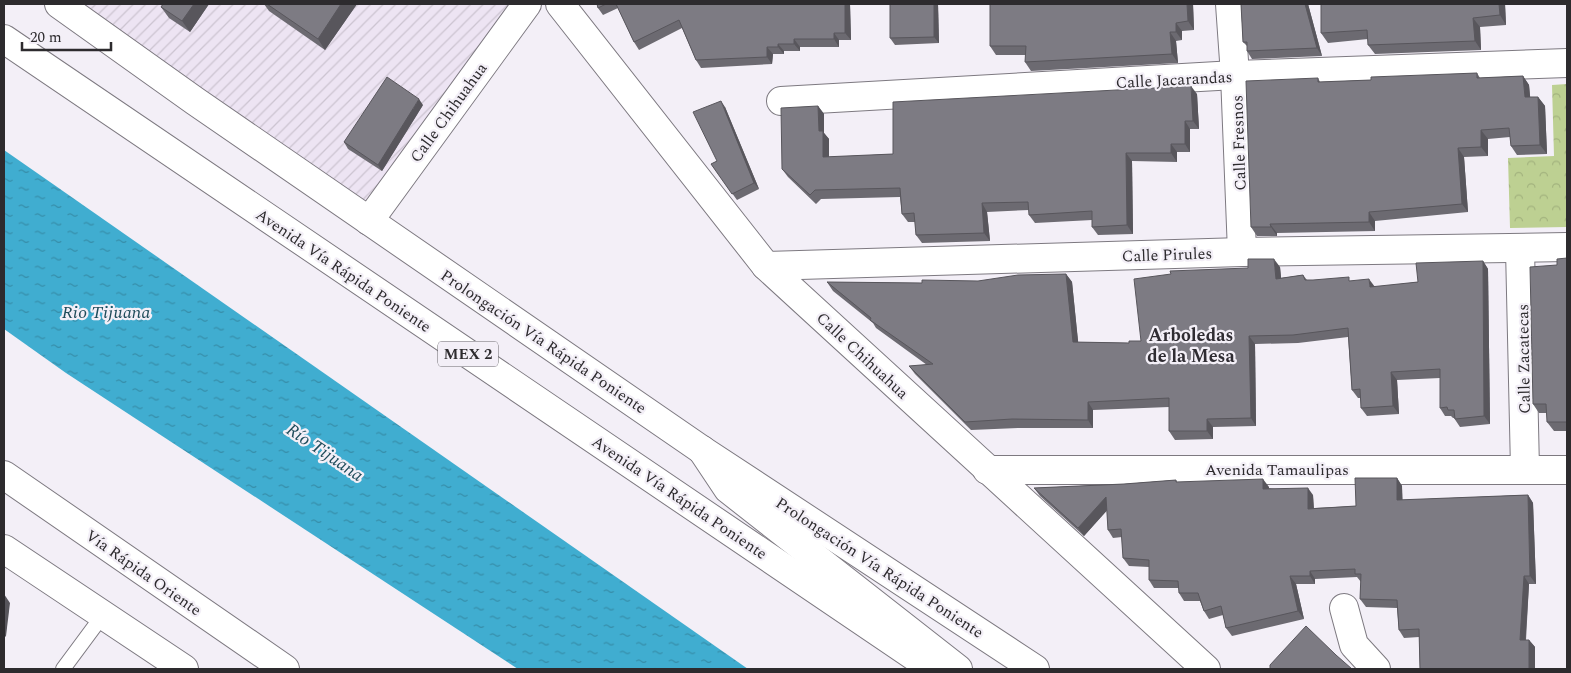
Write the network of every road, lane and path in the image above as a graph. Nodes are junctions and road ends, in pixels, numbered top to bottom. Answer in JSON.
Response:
{"nodes":[{"id":1,"x":59,"y":4,"type":"edge"},
{"id":2,"x":527,"y":4,"type":"edge"},
{"id":3,"x":560,"y":4,"type":"edge"},
{"id":4,"x":1230,"y":4,"type":"edge"},
{"id":5,"x":4,"y":39,"type":"edge"},
{"id":6,"x":1567,"y":63,"type":"edge"},
{"id":7,"x":1236,"y":75,"type":"junction"},
{"id":8,"x":781,"y":101,"type":"dead end"},
{"id":9,"x":369,"y":221,"type":"junction"},
{"id":10,"x":1567,"y":248,"type":"edge"},
{"id":11,"x":1520,"y":249,"type":"junction"},
{"id":12,"x":1242,"y":252,"type":"junction"},
{"id":13,"x":766,"y":266,"type":"junction"},
{"id":14,"x":702,"y":450,"type":"junction"},
{"id":15,"x":1525,"y":469,"type":"junction"},
{"id":16,"x":987,"y":470,"type":"junction"},
{"id":17,"x":1567,"y":470,"type":"edge"},
{"id":18,"x":4,"y":475,"type":"edge"},
{"id":19,"x":4,"y":549,"type":"edge"},
{"id":20,"x":15,"y":567,"type":"edge"},
{"id":21,"x":1344,"y":608,"type":"dead end"},
{"id":22,"x":103,"y":615,"type":"junction"},
{"id":23,"x":63,"y":669,"type":"edge"},
{"id":24,"x":184,"y":669,"type":"edge"},
{"id":25,"x":285,"y":669,"type":"edge"},
{"id":26,"x":933,"y":669,"type":"edge"},
{"id":27,"x":958,"y":669,"type":"edge"},
{"id":28,"x":1035,"y":669,"type":"edge"},
{"id":29,"x":1206,"y":669,"type":"edge"},
{"id":30,"x":1376,"y":669,"type":"edge"}],
"edges":[{"from":1,"to":9,"type":"main road","name":"Prolongación Vía Rápida Poniente"},
{"from":2,"to":9,"type":"main road","name":"Calle Chihuahua"},
{"from":3,"to":13,"type":"main road","name":"Calle Chihuahua"},
{"from":4,"to":7,"type":"main road","name":"Calle Fresnos"},
{"from":5,"to":26,"type":"main road","name":"Avenida Vía Rápida Poniente","number":"MEX 2"},
{"from":6,"to":7,"type":"main road","name":"Calle Jacarandas"},
{"from":7,"to":8,"type":"main road","name":"Calle Jacarandas"},
{"from":7,"to":12,"type":"main road","name":"Calle Fresnos"},
{"from":9,"to":14,"type":"main road","name":"Prolongación Vía Rápida Poniente"},
{"from":10,"to":11,"type":"main road","name":"Calle Pirules"},
{"from":11,"to":12,"type":"main road","name":"Calle Pirules"},
{"from":11,"to":15,"type":"main road","name":"Calle Zacatecas"},
{"from":12,"to":13,"type":"main road","name":"Calle Pirules"},
{"from":13,"to":16,"type":"main road","name":"Calle Chihuahua"},
{"from":14,"to":27,"type":"main road"},
{"from":14,"to":28,"type":"main road","name":"Prolongación Vía Rápida Poniente"},
{"from":15,"to":16,"type":"main road","name":"Avenida Tamaulipas"},
{"from":15,"to":17,"type":"main road","name":"Avenida Tamaulipas"},
{"from":16,"to":29,"type":"main road","name":"Calle Chihuahua"},
{"from":18,"to":25,"type":"main road","name":"Vía Rápida Oriente"},
{"from":19,"to":20,"type":"main road"},
{"from":20,"to":22,"type":"main road"},
{"from":21,"to":30,"type":"main road"},
{"from":22,"to":23,"type":"lane"},
{"from":22,"to":24,"type":"main road"}]}
